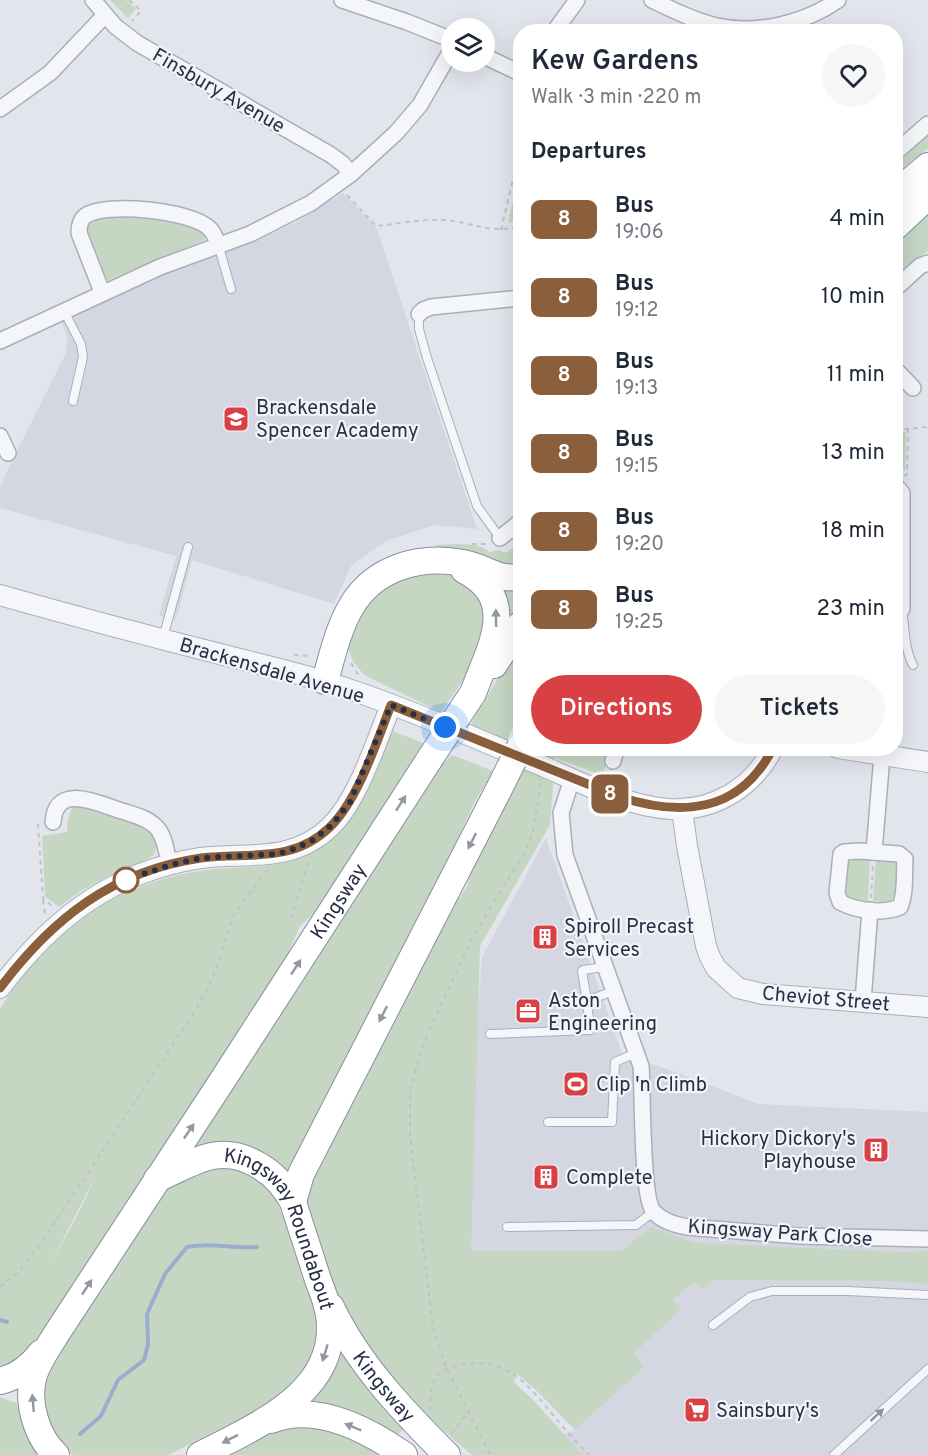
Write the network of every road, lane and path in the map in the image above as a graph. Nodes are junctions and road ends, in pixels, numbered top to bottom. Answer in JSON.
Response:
{"nodes":[{"id":1,"x":93,"y":0,"type":"edge"},
{"id":2,"x":129,"y":0,"type":"edge"},
{"id":3,"x":342,"y":0,"type":"edge"},
{"id":4,"x":577,"y":0,"type":"edge"},
{"id":5,"x":652,"y":0,"type":"edge"},
{"id":6,"x":838,"y":0,"type":"edge"},
{"id":7,"x":105,"y":15,"type":"junction"},
{"id":8,"x":560,"y":24,"type":"edge"},
{"id":9,"x":708,"y":24,"type":"edge"},
{"id":10,"x":784,"y":24,"type":"edge"},
{"id":11,"x":122,"y":32,"type":"junction"},
{"id":12,"x":441,"y":36,"type":"edge"},
{"id":13,"x":495,"y":61,"type":"edge"},
{"id":14,"x":441,"y":69,"type":"edge"},
{"id":15,"x":513,"y":70,"type":"edge"},
{"id":16,"x":0,"y":109,"type":"edge"},
{"id":17,"x":928,"y":124,"type":"edge"},
{"id":18,"x":903,"y":146,"type":"edge"},
{"id":19,"x":928,"y":166,"type":"edge"},
{"id":20,"x":351,"y":174,"type":"junction"},
{"id":21,"x":513,"y":183,"type":"edge"},
{"id":22,"x":337,"y":184,"type":"junction"},
{"id":23,"x":903,"y":187,"type":"edge"},
{"id":24,"x":928,"y":196,"type":"edge"},
{"id":25,"x":903,"y":219,"type":"edge"},
{"id":26,"x":513,"y":227,"type":"edge"},
{"id":27,"x":501,"y":230,"type":"junction"},
{"id":28,"x":218,"y":244,"type":"junction"},
{"id":29,"x":928,"y":263,"type":"edge"},
{"id":30,"x":903,"y":282,"type":"edge"},
{"id":31,"x":231,"y":289,"type":"dead end"},
{"id":32,"x":102,"y":292,"type":"junction"},
{"id":33,"x":513,"y":299,"type":"edge"},
{"id":34,"x":64,"y":310,"type":"junction"},
{"id":35,"x":418,"y":314,"type":"joint"},
{"id":36,"x":0,"y":341,"type":"edge"},
{"id":37,"x":903,"y":378,"type":"edge"},
{"id":38,"x":913,"y":388,"type":"dead end"},
{"id":39,"x":73,"y":401,"type":"dead end"},
{"id":40,"x":928,"y":427,"type":"edge"},
{"id":41,"x":903,"y":429,"type":"edge"},
{"id":42,"x":908,"y":429,"type":"junction"},
{"id":43,"x":0,"y":436,"type":"edge"},
{"id":44,"x":8,"y":453,"type":"dead end"},
{"id":45,"x":903,"y":478,"type":"edge"},
{"id":46,"x":513,"y":528,"type":"edge"},
{"id":47,"x":500,"y":538,"type":"joint"},
{"id":48,"x":188,"y":547,"type":"dead end"},
{"id":49,"x":452,"y":562,"type":"junction"},
{"id":50,"x":513,"y":578,"type":"edge"},
{"id":51,"x":0,"y":595,"type":"edge"},
{"id":52,"x":903,"y":622,"type":"edge"},
{"id":53,"x":513,"y":636,"type":"edge"},
{"id":54,"x":162,"y":639,"type":"junction"},
{"id":55,"x":290,"y":654,"type":"dead end"},
{"id":56,"x":316,"y":656,"type":"dead end"},
{"id":57,"x":913,"y":665,"type":"dead end"},
{"id":58,"x":325,"y":681,"type":"junction"},
{"id":59,"x":472,"y":695,"type":"junction"},
{"id":60,"x":391,"y":705,"type":"junction"},
{"id":61,"x":513,"y":754,"type":"edge"},
{"id":62,"x":516,"y":756,"type":"edge"},
{"id":63,"x":517,"y":756,"type":"edge"},
{"id":64,"x":769,"y":756,"type":"edge"},
{"id":65,"x":882,"y":756,"type":"edge"},
{"id":66,"x":889,"y":756,"type":"edge"},
{"id":67,"x":928,"y":762,"type":"edge"},
{"id":68,"x":542,"y":778,"type":"dead end"},
{"id":69,"x":572,"y":778,"type":"junction"},
{"id":70,"x":682,"y":809,"type":"junction"},
{"id":71,"x":53,"y":822,"type":"joint"},
{"id":72,"x":317,"y":837,"type":"junction"},
{"id":73,"x":874,"y":852,"type":"junction"},
{"id":74,"x":278,"y":854,"type":"junction"},
{"id":75,"x":170,"y":865,"type":"junction"},
{"id":76,"x":870,"y":910,"type":"junction"},
{"id":77,"x":64,"y":918,"type":"junction"},
{"id":78,"x":291,"y":918,"type":"dead end"},
{"id":79,"x":604,"y":967,"type":"junction"},
{"id":80,"x":0,"y":988,"type":"edge"},
{"id":81,"x":613,"y":991,"type":"junction"},
{"id":82,"x":587,"y":1001,"type":"junction"},
{"id":83,"x":862,"y":1001,"type":"junction"},
{"id":84,"x":928,"y":1006,"type":"edge"},
{"id":85,"x":489,"y":1034,"type":"dead end"},
{"id":86,"x":636,"y":1053,"type":"junction"},
{"id":87,"x":548,"y":1122,"type":"dead end"},
{"id":88,"x":157,"y":1179,"type":"junction"},
{"id":89,"x":292,"y":1202,"type":"junction"},
{"id":90,"x":652,"y":1212,"type":"junction"},
{"id":91,"x":507,"y":1227,"type":"dead end"},
{"id":92,"x":928,"y":1239,"type":"edge"},
{"id":93,"x":317,"y":1276,"type":"junction"},
{"id":94,"x":0,"y":1287,"type":"edge"},
{"id":95,"x":928,"y":1295,"type":"edge"},
{"id":96,"x":712,"y":1325,"type":"dead end"},
{"id":97,"x":55,"y":1336,"type":"junction"},
{"id":98,"x":447,"y":1369,"type":"junction"},
{"id":99,"x":928,"y":1369,"type":"edge"},
{"id":100,"x":0,"y":1381,"type":"edge"},
{"id":101,"x":468,"y":1412,"type":"junction"},
{"id":102,"x":261,"y":1424,"type":"junction"},
{"id":103,"x":420,"y":1428,"type":"junction"},
{"id":104,"x":447,"y":1447,"type":"edge"},
{"id":105,"x":400,"y":1454,"type":"edge"},
{"id":106,"x":56,"y":1455,"type":"edge"},
{"id":107,"x":200,"y":1455,"type":"edge"},
{"id":108,"x":490,"y":1455,"type":"edge"},
{"id":109,"x":589,"y":1455,"type":"edge"},
{"id":110,"x":834,"y":1455,"type":"edge"}],
"edges":[{"from":1,"to":7,"type":"street","name":"Finsbury Avenue"},
{"from":2,"to":11,"type":"path"},
{"from":3,"to":12,"type":"street"},
{"from":4,"to":8,"type":"street"},
{"from":5,"to":9,"type":"street"},
{"from":6,"to":10,"type":"street"},
{"from":7,"to":11,"type":"street","name":"Finsbury Avenue"},
{"from":7,"to":16,"type":"street"},
{"from":11,"to":20,"type":"street","name":"Finsbury Avenue"},
{"from":13,"to":15,"type":"street"},
{"from":14,"to":20,"type":"street"},
{"from":17,"to":18,"type":"street"},
{"from":19,"to":23,"type":"highway"},
{"from":20,"to":22,"type":"street"},
{"from":21,"to":27,"type":"path"},
{"from":22,"to":27,"type":"path"},
{"from":22,"to":28,"type":"street"},
{"from":24,"to":25,"type":"highway"},
{"from":26,"to":27,"type":"path"},
{"from":28,"to":31,"type":"lane"},
{"from":28,"to":32,"type":"street"},
{"from":28,"to":32,"type":"street"},
{"from":29,"to":30,"type":"street"},
{"from":32,"to":34,"type":"street"},
{"from":33,"to":35,"type":"street"},
{"from":34,"to":36,"type":"street"},
{"from":34,"to":39,"type":"lane"},
{"from":35,"to":47,"type":"lane"},
{"from":37,"to":38,"type":"street"},
{"from":40,"to":42,"type":"path"},
{"from":41,"to":42,"type":"path"},
{"from":42,"to":45,"type":"path"},
{"from":43,"to":44,"type":"street"},
{"from":46,"to":47,"type":"street"},
{"from":48,"to":54,"type":"lane"},
{"from":49,"to":50,"type":"highway"},
{"from":49,"to":58,"type":"highway"},
{"from":59,"to":49,"type":"highway","one_way":true},
{"from":51,"to":54,"type":"street","name":"Brackensdale Avenue"},
{"from":52,"to":57,"type":"lane"},
{"from":53,"to":59,"type":"highway","name":"Kingsway"},
{"from":54,"to":58,"type":"street","name":"Brackensdale Avenue"},
{"from":55,"to":56,"type":"path"},
{"from":58,"to":60,"type":"street","name":"Brackensdale Avenue"},
{"from":88,"to":59,"type":"highway","name":"Kingsway","one_way":true,"bridge":true},
{"from":60,"to":61,"type":"street","name":"Brackensdale Avenue"},
{"from":60,"to":72,"type":"street"},
{"from":62,"to":89,"type":"highway","one_way":true,"bridge":true},
{"from":63,"to":69,"type":"street","name":"Brackensdale Avenue"},
{"from":64,"to":70,"type":"street","name":"Brackensdale Avenue"},
{"from":65,"to":73,"type":"street"},
{"from":66,"to":67,"type":"street"},
{"from":68,"to":98,"type":"path"},
{"from":69,"to":70,"type":"street","name":"Brackensdale Avenue"},
{"from":69,"to":79,"type":"street"},
{"from":70,"to":83,"type":"street","name":"Cheviot Street"},
{"from":71,"to":75,"type":"street"},
{"from":71,"to":77,"type":"path"},
{"from":72,"to":74,"type":"street"},
{"from":72,"to":78,"type":"path"},
{"from":73,"to":76,"type":"path"},
{"from":73,"to":76,"type":"street"},
{"from":73,"to":76,"type":"street"},
{"from":74,"to":75,"type":"street"},
{"from":74,"to":94,"type":"path"},
{"from":75,"to":77,"type":"street"},
{"from":76,"to":83,"type":"street"},
{"from":77,"to":80,"type":"street"},
{"from":79,"to":81,"type":"street"},
{"from":79,"to":82,"type":"lane"},
{"from":81,"to":82,"type":"lane"},
{"from":81,"to":86,"type":"street"},
{"from":82,"to":85,"type":"lane"},
{"from":83,"to":84,"type":"street","name":"Cheviot Street"},
{"from":86,"to":87,"type":"lane"},
{"from":86,"to":90,"type":"street"},
{"from":88,"to":89,"type":"highway","name":"Kingsway Roundabout"},
{"from":97,"to":88,"type":"highway","one_way":true},
{"from":89,"to":93,"type":"highway","name":"Kingsway Roundabout"},
{"from":90,"to":91,"type":"lane"},
{"from":90,"to":92,"type":"street","name":"Kingsway Park Close"},
{"from":93,"to":102,"type":"highway","name":"Kingsway Roundabout","one_way":true},
{"from":93,"to":103,"type":"highway","name":"Kingsway"},
{"from":95,"to":96,"type":"lane"},
{"from":97,"to":100,"type":"highway"},
{"from":106,"to":97,"type":"highway","one_way":true},
{"from":98,"to":101,"type":"path"},
{"from":98,"to":103,"type":"path"},
{"from":98,"to":109,"type":"path"},
{"from":110,"to":99,"type":"lane","one_way":true},
{"from":101,"to":104,"type":"path"},
{"from":101,"to":108,"type":"path"},
{"from":105,"to":102,"type":"highway","name":"Kingsway","one_way":true},
{"from":102,"to":107,"type":"highway","name":"Kingsway Roundabout","one_way":true},
{"from":103,"to":104,"type":"highway","name":"Kingsway"}]}
